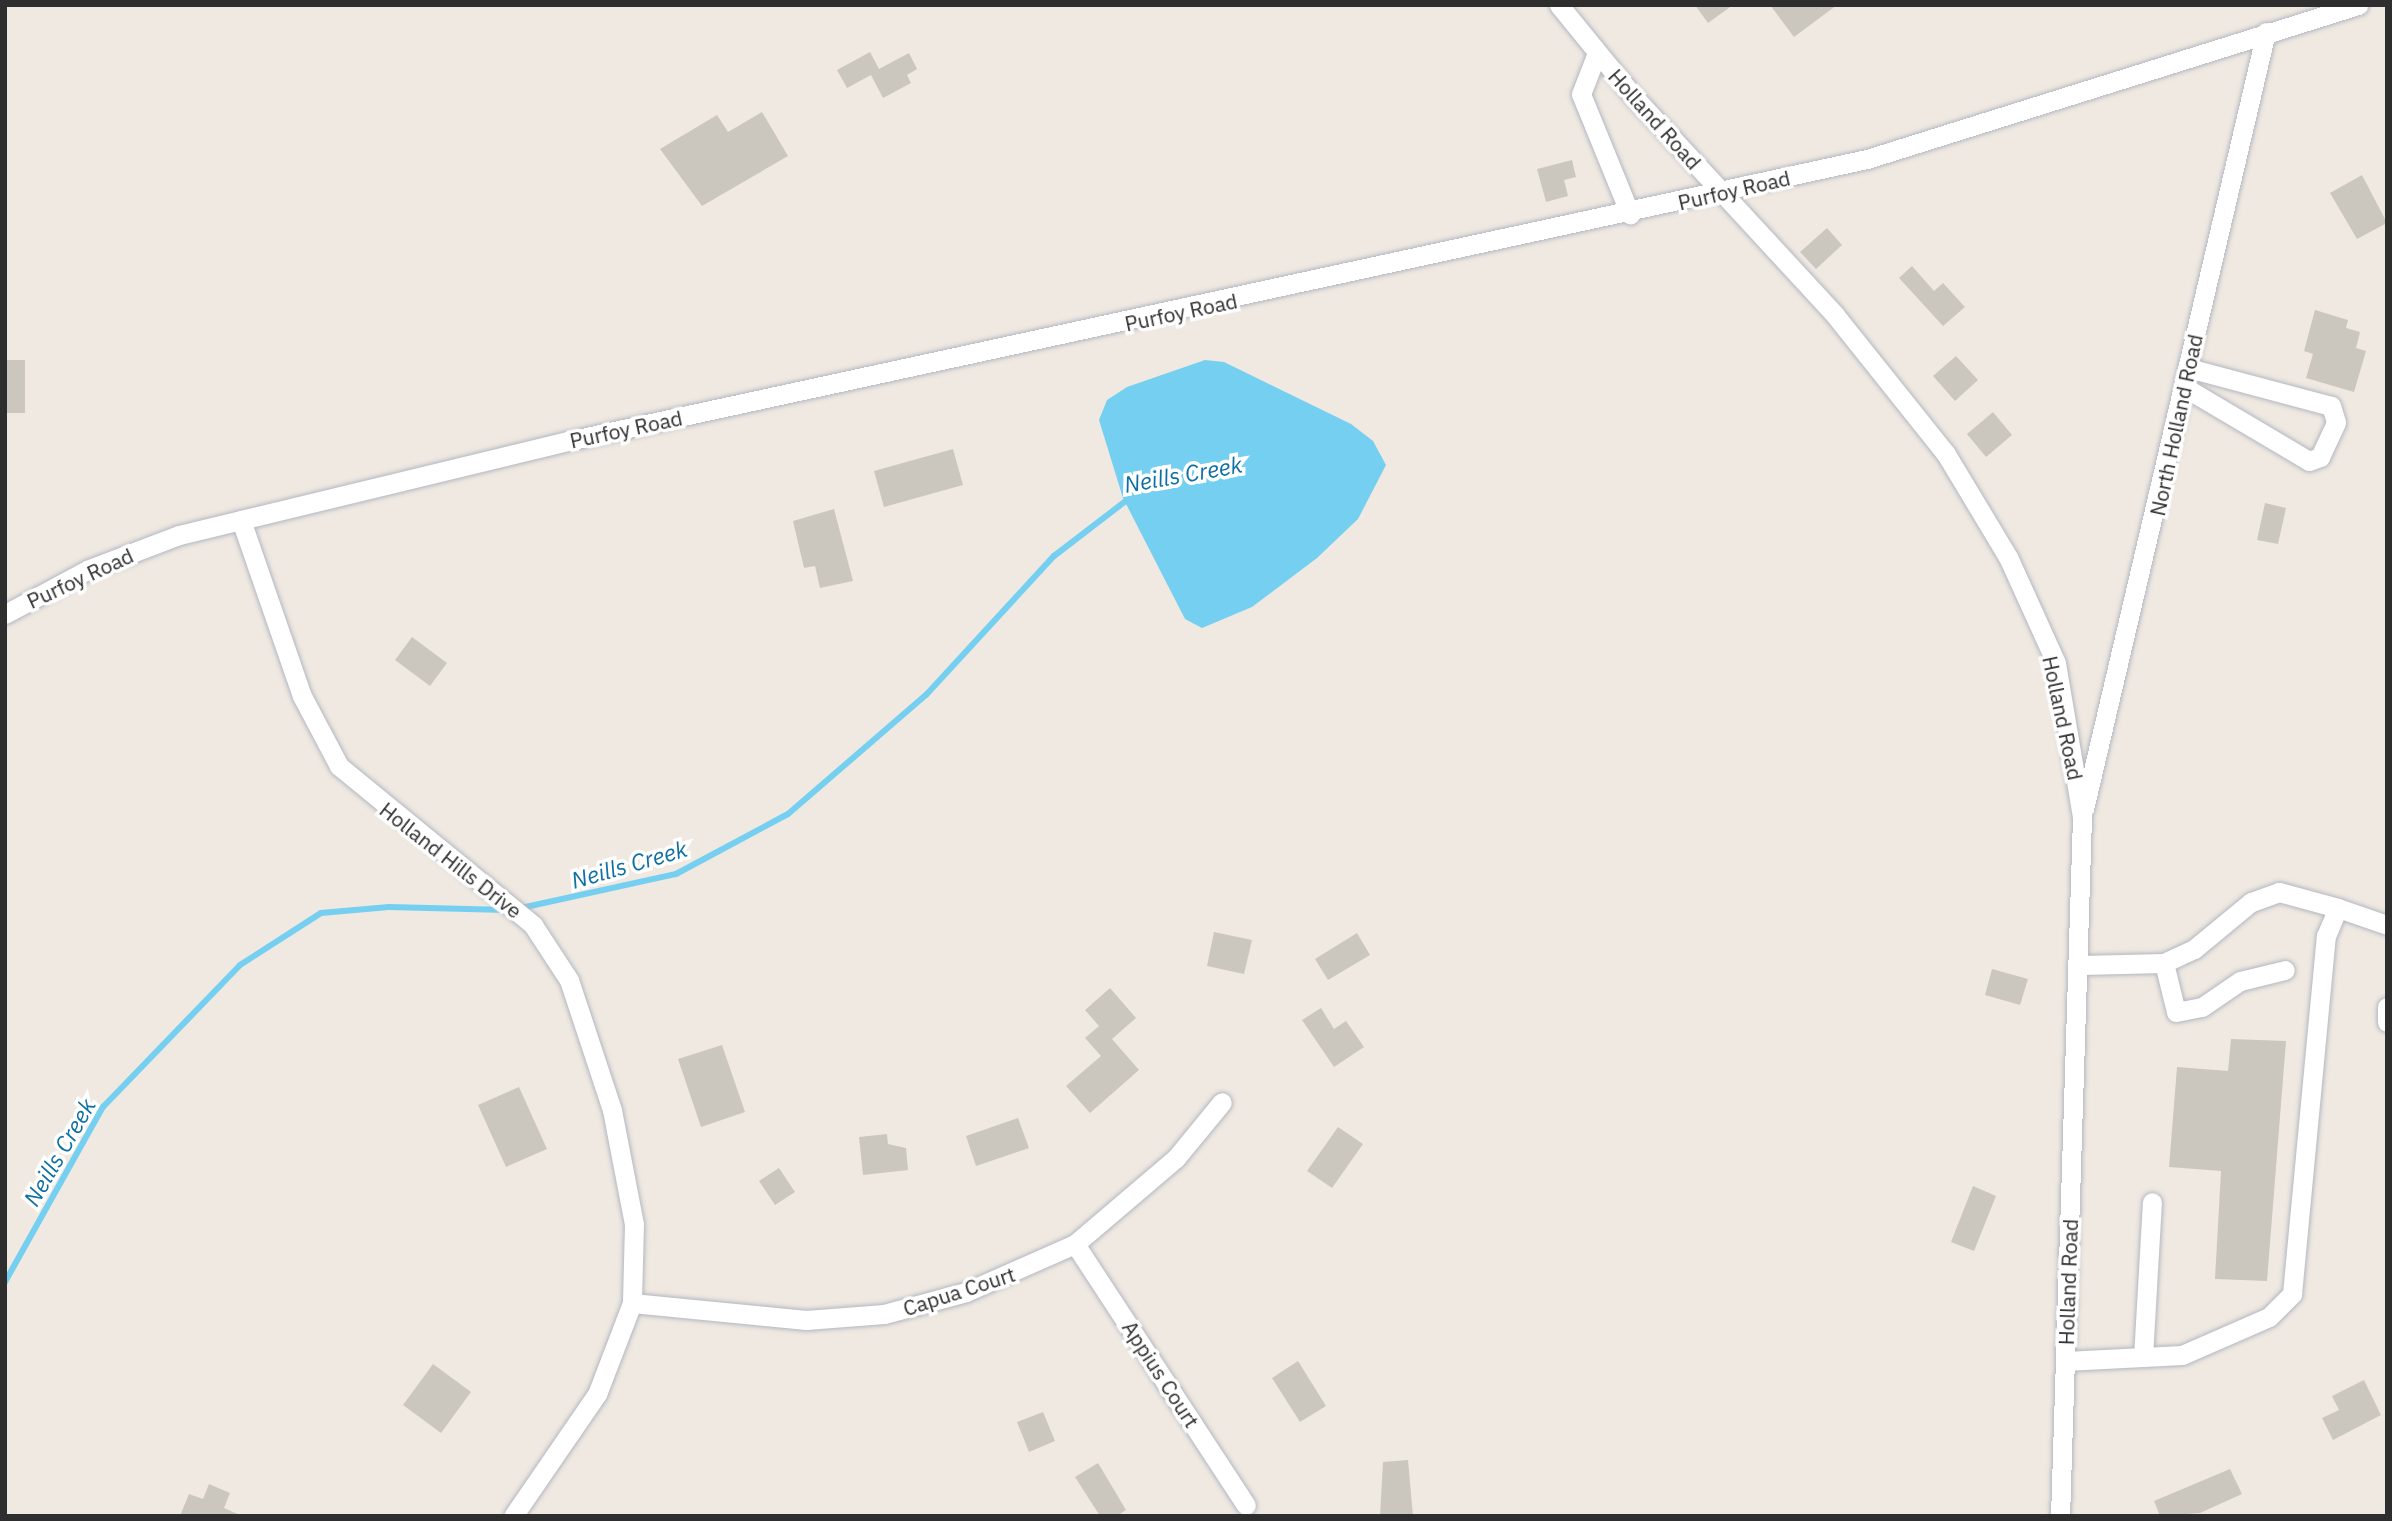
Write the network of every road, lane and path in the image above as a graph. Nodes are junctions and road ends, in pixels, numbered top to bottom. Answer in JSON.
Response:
{"nodes":[{"id":1,"x":1559,"y":5,"type":"edge"},
{"id":2,"x":2358,"y":5,"type":"edge"},
{"id":3,"x":2266,"y":32,"type":"junction"},
{"id":4,"x":1597,"y":53,"type":"junction"},
{"id":5,"x":1722,"y":194,"type":"junction"},
{"id":6,"x":1630,"y":214,"type":"junction"},
{"id":7,"x":2186,"y":377,"type":"junction"},
{"id":8,"x":241,"y":520,"type":"junction"},
{"id":9,"x":5,"y":614,"type":"edge"},
{"id":10,"x":2082,"y":817,"type":"junction"},
{"id":11,"x":2338,"y":908,"type":"junction"},
{"id":12,"x":2387,"y":925,"type":"edge"},
{"id":13,"x":2165,"y":963,"type":"junction"},
{"id":14,"x":2081,"y":965,"type":"junction"},
{"id":15,"x":2285,"y":970,"type":"dead end"},
{"id":16,"x":2387,"y":1007,"type":"edge"},
{"id":17,"x":2387,"y":1022,"type":"edge"},
{"id":18,"x":1222,"y":1102,"type":"dead end"},
{"id":19,"x":2152,"y":1202,"type":"dead end"},
{"id":20,"x":1075,"y":1244,"type":"junction"},
{"id":21,"x":632,"y":1303,"type":"junction"},
{"id":22,"x":2143,"y":1357,"type":"junction"},
{"id":23,"x":2065,"y":1361,"type":"junction"},
{"id":24,"x":1246,"y":1505,"type":"dead end"},
{"id":25,"x":513,"y":1516,"type":"edge"},
{"id":26,"x":2060,"y":1516,"type":"edge"}],
"edges":[{"from":1,"to":4,"type":"street","name":"Holland Road"},
{"from":2,"to":3,"type":"street","name":"Purfoy Road"},
{"from":3,"to":5,"type":"street","name":"Purfoy Road"},
{"from":3,"to":7,"type":"street","name":"North Holland Road"},
{"from":4,"to":5,"type":"street","name":"Holland Road"},
{"from":4,"to":6,"type":"street"},
{"from":5,"to":6,"type":"street","name":"Purfoy Road"},
{"from":5,"to":10,"type":"street","name":"Holland Road"},
{"from":6,"to":8,"type":"street","name":"Purfoy Road"},
{"from":7,"to":7,"type":"street"},
{"from":7,"to":10,"type":"street","name":"North Holland Road"},
{"from":8,"to":9,"type":"street","name":"Purfoy Road"},
{"from":8,"to":21,"type":"street","name":"Holland Hills Drive"},
{"from":10,"to":14,"type":"street","name":"Holland Road"},
{"from":11,"to":12,"type":"street"},
{"from":11,"to":13,"type":"street"},
{"from":11,"to":22,"type":"street"},
{"from":13,"to":14,"type":"street"},
{"from":13,"to":15,"type":"street"},
{"from":14,"to":23,"type":"street","name":"Holland Road"},
{"from":16,"to":17,"type":"street"},
{"from":18,"to":20,"type":"street","name":"Capua Court"},
{"from":19,"to":22,"type":"street"},
{"from":20,"to":21,"type":"street","name":"Capua Court"},
{"from":20,"to":24,"type":"street","name":"Appius Court"},
{"from":21,"to":25,"type":"street","name":"Holland Hills Drive"},
{"from":22,"to":23,"type":"street"},
{"from":23,"to":26,"type":"street","name":"Holland Road"}]}
